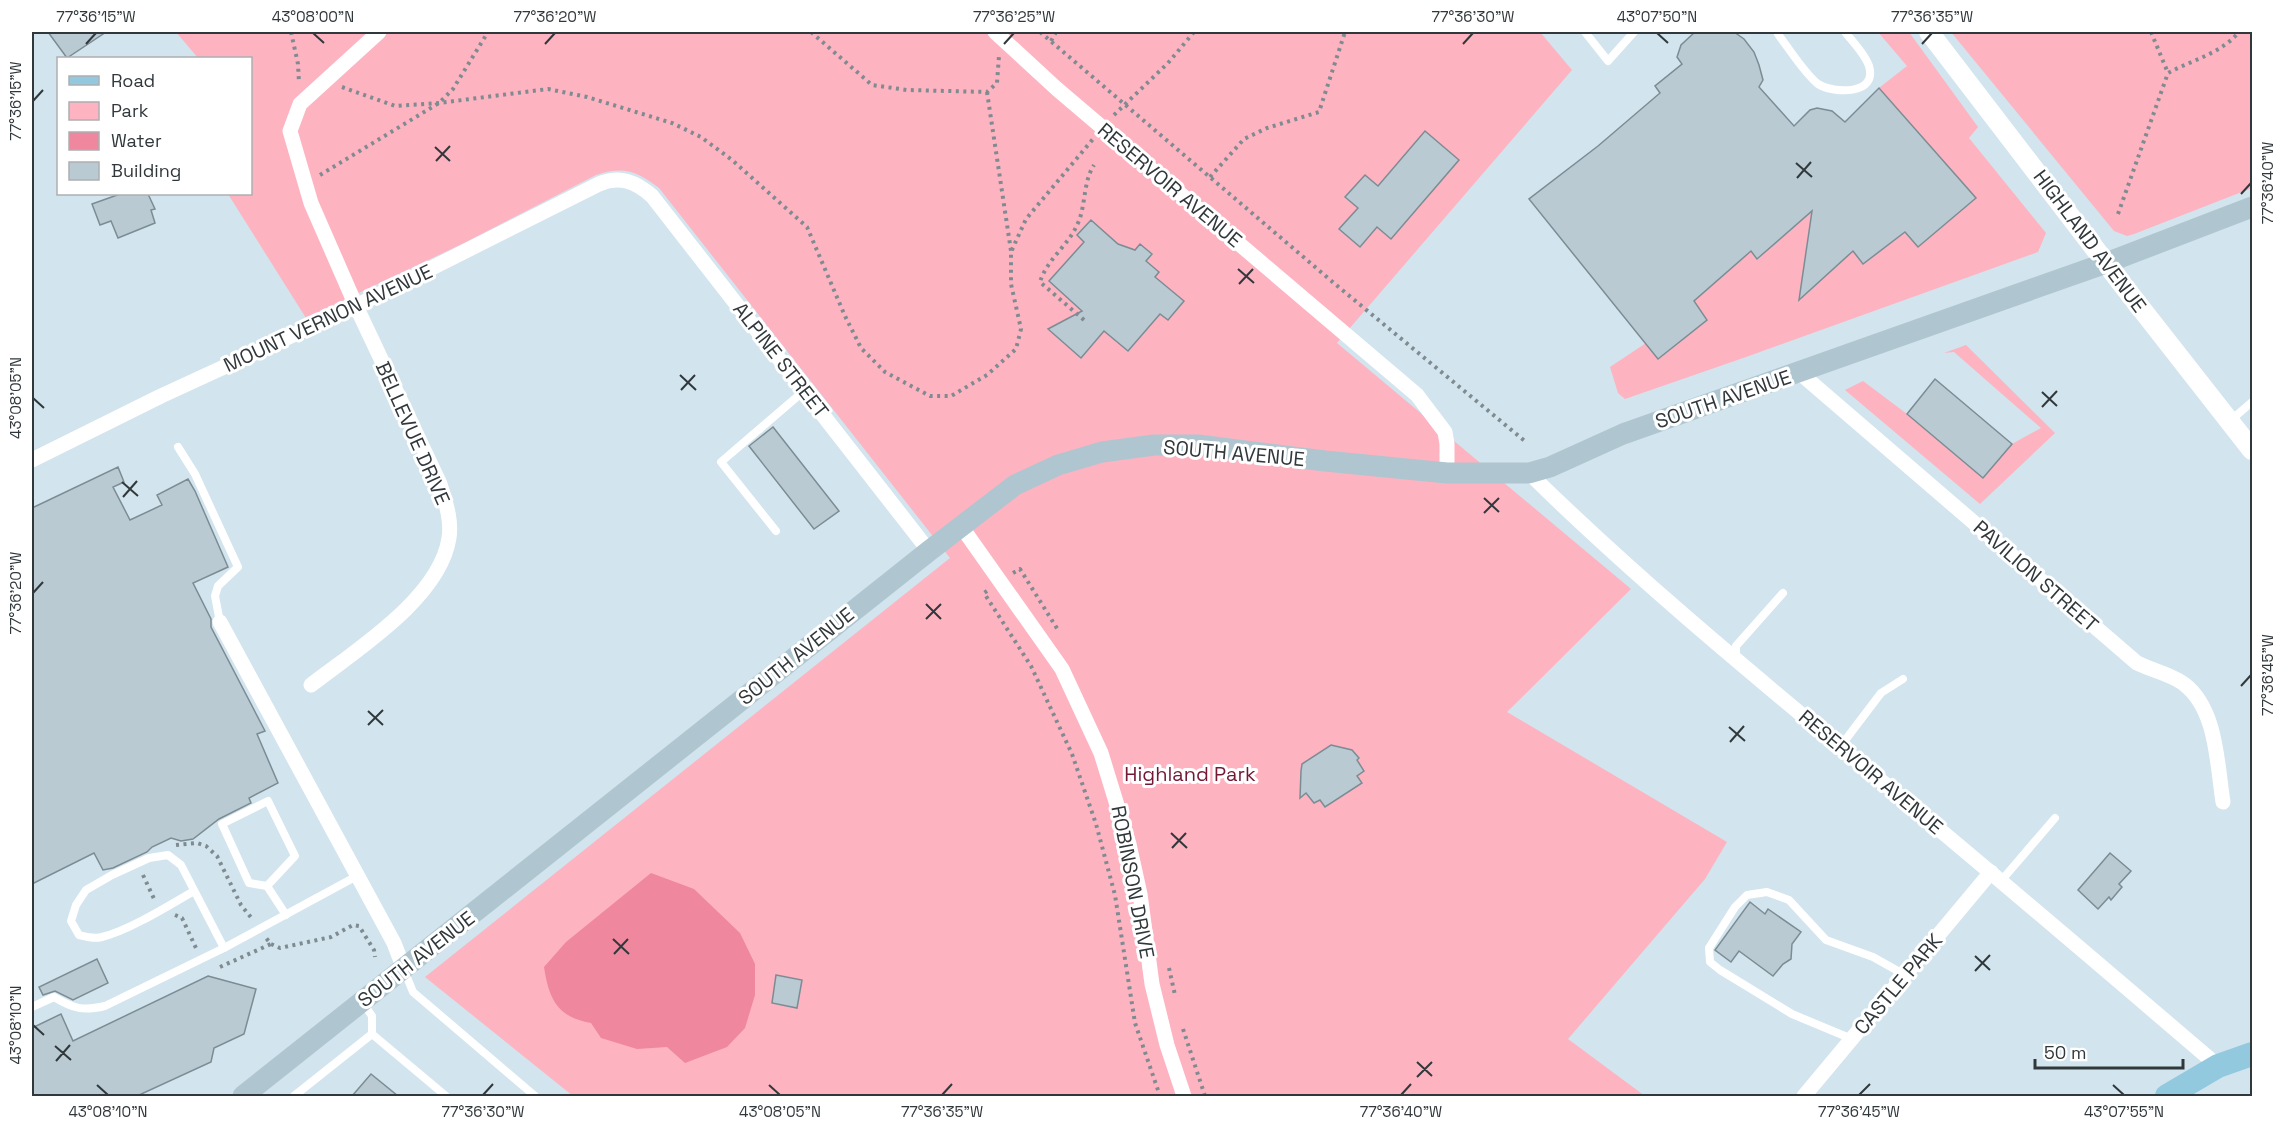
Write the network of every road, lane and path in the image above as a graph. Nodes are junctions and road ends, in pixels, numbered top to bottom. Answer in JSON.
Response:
{"nodes":[{"id":1,"x":291,"y":32,"type":"edge"},
{"id":2,"x":379,"y":32,"type":"edge"},
{"id":3,"x":488,"y":32,"type":"edge"},
{"id":4,"x":811,"y":32,"type":"edge"},
{"id":5,"x":995,"y":32,"type":"edge"},
{"id":6,"x":1040,"y":32,"type":"edge"},
{"id":7,"x":1056,"y":32,"type":"edge"},
{"id":8,"x":1194,"y":32,"type":"edge"},
{"id":9,"x":1345,"y":32,"type":"edge"},
{"id":10,"x":1585,"y":32,"type":"edge"},
{"id":11,"x":1634,"y":32,"type":"edge"},
{"id":12,"x":1777,"y":32,"type":"edge"},
{"id":13,"x":1845,"y":32,"type":"edge"},
{"id":14,"x":1929,"y":32,"type":"edge"},
{"id":15,"x":2151,"y":32,"type":"edge"},
{"id":16,"x":2239,"y":32,"type":"edge"},
{"id":17,"x":1051,"y":41,"type":"junction"},
{"id":18,"x":2168,"y":73,"type":"junction"},
{"id":19,"x":997,"y":83,"type":"dead end"},
{"id":20,"x":335,"y":85,"type":"dead end"},
{"id":21,"x":987,"y":92,"type":"junction"},
{"id":22,"x":439,"y":103,"type":"junction"},
{"id":23,"x":1125,"y":103,"type":"junction"},
{"id":24,"x":300,"y":105,"type":"junction"},
{"id":25,"x":1102,"y":128,"type":"junction"},
{"id":26,"x":1080,"y":153,"type":"dead end"},
{"id":27,"x":1094,"y":165,"type":"dead end"},
{"id":28,"x":317,"y":177,"type":"dead end"},
{"id":29,"x":1210,"y":177,"type":"junction"},
{"id":30,"x":625,"y":180,"type":"joint"},
{"id":31,"x":2253,"y":207,"type":"edge"},
{"id":32,"x":2118,"y":214,"type":"dead end"},
{"id":33,"x":1011,"y":252,"type":"junction"},
{"id":34,"x":2106,"y":263,"type":"junction"},
{"id":35,"x":356,"y":306,"type":"junction"},
{"id":36,"x":1084,"y":320,"type":"dead end"},
{"id":37,"x":1800,"y":373,"type":"junction"},
{"id":38,"x":805,"y":390,"type":"junction"},
{"id":39,"x":2253,"y":402,"type":"edge"},
{"id":40,"x":2230,"y":421,"type":"junction"},
{"id":41,"x":1526,"y":442,"type":"dead end"},
{"id":42,"x":178,"y":447,"type":"dead end"},
{"id":43,"x":2253,"y":450,"type":"edge"},
{"id":44,"x":32,"y":460,"type":"edge"},
{"id":45,"x":1448,"y":473,"type":"junction"},
{"id":46,"x":1529,"y":473,"type":"junction"},
{"id":47,"x":961,"y":526,"type":"junction"},
{"id":48,"x":776,"y":531,"type":"dead end"},
{"id":49,"x":929,"y":550,"type":"junction"},
{"id":50,"x":984,"y":593,"type":"dead end"},
{"id":51,"x":1783,"y":593,"type":"dead end"},
{"id":52,"x":220,"y":622,"type":"joint"},
{"id":53,"x":1736,"y":661,"type":"junction"},
{"id":54,"x":1903,"y":679,"type":"dead end"},
{"id":55,"x":311,"y":686,"type":"dead end"},
{"id":56,"x":1840,"y":747,"type":"junction"},
{"id":57,"x":2223,"y":801,"type":"dead end"},
{"id":58,"x":2055,"y":818,"type":"dead end"},
{"id":59,"x":149,"y":858,"type":"junction"},
{"id":60,"x":357,"y":876,"type":"junction"},
{"id":61,"x":1996,"y":876,"type":"junction"},
{"id":62,"x":267,"y":886,"type":"junction"},
{"id":63,"x":194,"y":891,"type":"junction"},
{"id":64,"x":286,"y":915,"type":"junction"},
{"id":65,"x":250,"y":917,"type":"dead end"},
{"id":66,"x":271,"y":944,"type":"dead end"},
{"id":67,"x":224,"y":948,"type":"junction"},
{"id":68,"x":375,"y":957,"type":"dead end"},
{"id":69,"x":404,"y":969,"type":"junction"},
{"id":70,"x":1905,"y":975,"type":"junction"},
{"id":71,"x":362,"y":1001,"type":"junction"},
{"id":72,"x":32,"y":1007,"type":"edge"},
{"id":73,"x":372,"y":1034,"type":"junction"},
{"id":74,"x":1852,"y":1039,"type":"junction"},
{"id":75,"x":2253,"y":1054,"type":"edge"},
{"id":76,"x":2218,"y":1066,"type":"junction"},
{"id":77,"x":243,"y":1096,"type":"edge"},
{"id":78,"x":294,"y":1096,"type":"edge"},
{"id":79,"x":446,"y":1096,"type":"edge"},
{"id":80,"x":535,"y":1096,"type":"edge"},
{"id":81,"x":1160,"y":1096,"type":"edge"},
{"id":82,"x":1184,"y":1096,"type":"edge"},
{"id":83,"x":1804,"y":1096,"type":"edge"},
{"id":84,"x":2167,"y":1096,"type":"edge"}],
"edges":[{"from":1,"to":24,"type":"path"},
{"from":2,"to":24,"type":"street"},
{"from":3,"to":22,"type":"path"},
{"from":4,"to":21,"type":"path"},
{"from":5,"to":25,"type":"street","name":"RESERVOIR AVENUE"},
{"from":6,"to":17,"type":"path"},
{"from":7,"to":17,"type":"path"},
{"from":8,"to":23,"type":"path"},
{"from":9,"to":29,"type":"path"},
{"from":10,"to":11,"type":"lane"},
{"from":12,"to":13,"type":"lane"},
{"from":14,"to":34,"type":"street","name":"HIGHLAND AVENUE"},
{"from":15,"to":18,"type":"path"},
{"from":16,"to":18,"type":"path"},
{"from":17,"to":23,"type":"path"},
{"from":18,"to":32,"type":"path"},
{"from":19,"to":21,"type":"path"},
{"from":20,"to":22,"type":"path"},
{"from":21,"to":33,"type":"path"},
{"from":22,"to":28,"type":"path"},
{"from":22,"to":33,"type":"path"},
{"from":23,"to":25,"type":"path"},
{"from":23,"to":29,"type":"path"},
{"from":24,"to":35,"type":"street","name":"BELLEVUE DRIVE"},
{"from":25,"to":45,"type":"street","name":"RESERVOIR AVENUE"},
{"from":26,"to":33,"type":"path"},
{"from":27,"to":36,"type":"path"},
{"from":29,"to":41,"type":"path"},
{"from":30,"to":35,"type":"street","name":"MOUNT VERNON AVENUE"},
{"from":30,"to":38,"type":"street","name":"ALPINE STREET"},
{"from":31,"to":34,"type":"main road","name":"SOUTH AVENUE"},
{"from":34,"to":37,"type":"main road","name":"SOUTH AVENUE"},
{"from":34,"to":40,"type":"street","name":"HIGHLAND AVENUE"},
{"from":35,"to":44,"type":"street","name":"MOUNT VERNON AVENUE"},
{"from":35,"to":55,"type":"street","name":"BELLEVUE DRIVE"},
{"from":37,"to":46,"type":"main road","name":"SOUTH AVENUE"},
{"from":37,"to":57,"type":"street","name":"PAVILION STREET"},
{"from":38,"to":48,"type":"lane"},
{"from":38,"to":49,"type":"street","name":"ALPINE STREET"},
{"from":39,"to":40,"type":"lane"},
{"from":40,"to":43,"type":"street","name":"HIGHLAND AVENUE"},
{"from":42,"to":52,"type":"lane"},
{"from":45,"to":46,"type":"main road","name":"SOUTH AVENUE"},
{"from":45,"to":47,"type":"main road","name":"SOUTH AVENUE"},
{"from":46,"to":53,"type":"street","name":"RESERVOIR AVENUE"},
{"from":47,"to":49,"type":"main road","name":"SOUTH AVENUE"},
{"from":47,"to":82,"type":"street","name":"ROBINSON DRIVE"},
{"from":49,"to":69,"type":"main road","name":"SOUTH AVENUE"},
{"from":50,"to":81,"type":"path"},
{"from":51,"to":53,"type":"lane"},
{"from":52,"to":60,"type":"street"},
{"from":53,"to":56,"type":"street","name":"RESERVOIR AVENUE"},
{"from":54,"to":56,"type":"lane"},
{"from":56,"to":61,"type":"street","name":"RESERVOIR AVENUE"},
{"from":58,"to":61,"type":"lane"},
{"from":59,"to":63,"type":"lane"},
{"from":59,"to":63,"type":"lane"},
{"from":59,"to":65,"type":"path"},
{"from":60,"to":64,"type":"lane"},
{"from":60,"to":69,"type":"street"},
{"from":61,"to":70,"type":"street","name":"CASTLE PARK"},
{"from":61,"to":76,"type":"street","name":"RESERVOIR AVENUE"},
{"from":62,"to":62,"type":"lane"},
{"from":62,"to":64,"type":"lane"},
{"from":63,"to":67,"type":"lane"},
{"from":64,"to":67,"type":"lane"},
{"from":66,"to":68,"type":"path"},
{"from":67,"to":72,"type":"lane"},
{"from":69,"to":71,"type":"main road","name":"SOUTH AVENUE"},
{"from":69,"to":80,"type":"lane"},
{"from":70,"to":74,"type":"street","name":"CASTLE PARK"},
{"from":70,"to":74,"type":"lane"},
{"from":71,"to":73,"type":"lane"},
{"from":71,"to":77,"type":"main road","name":"SOUTH AVENUE"},
{"from":73,"to":78,"type":"lane"},
{"from":73,"to":79,"type":"lane"},
{"from":74,"to":83,"type":"street","name":"CASTLE PARK"},
{"from":75,"to":76,"type":"main road"},
{"from":76,"to":84,"type":"main road"}]}
